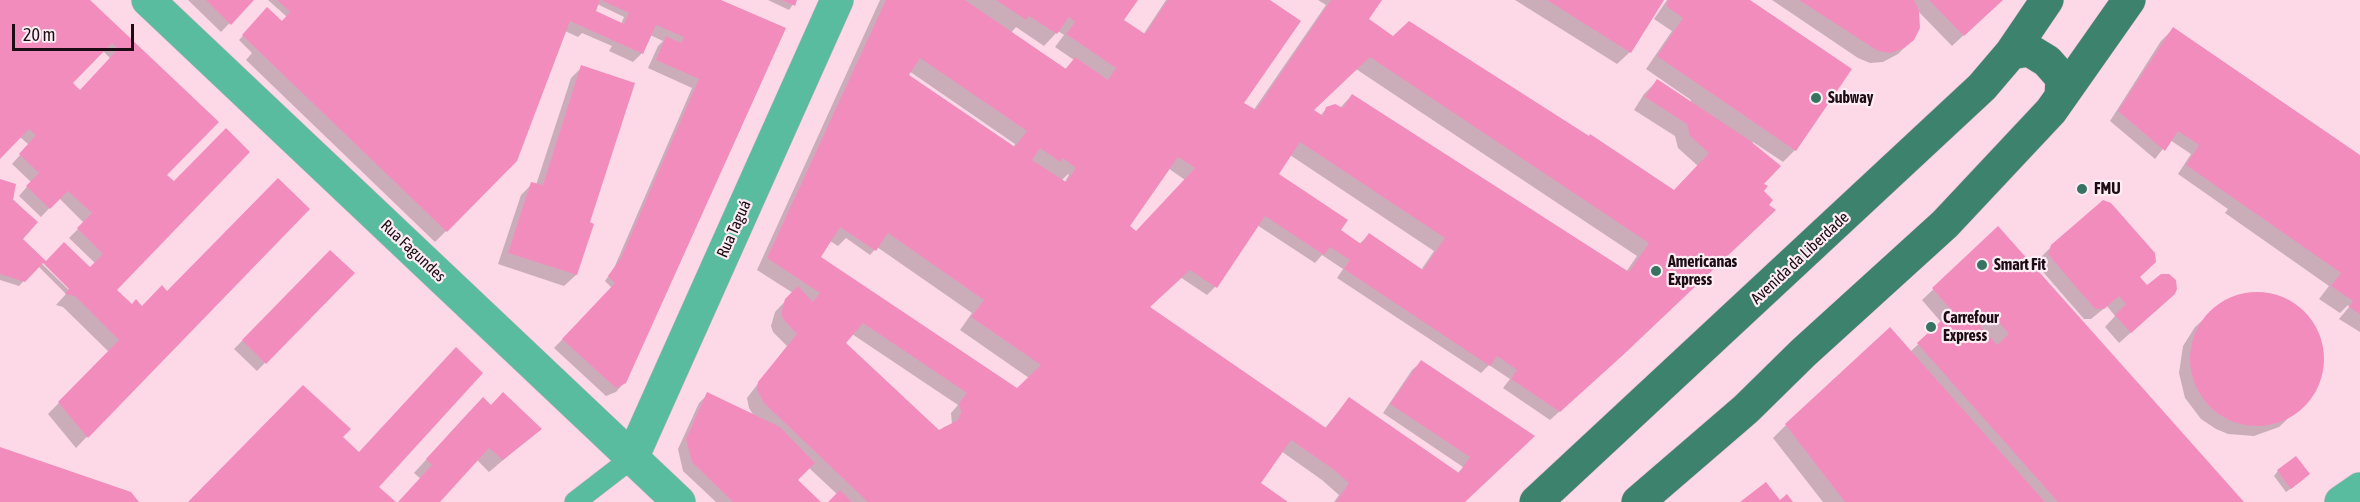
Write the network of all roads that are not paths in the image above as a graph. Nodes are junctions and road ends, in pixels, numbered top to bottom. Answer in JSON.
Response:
{"nodes":[{"id":1,"x":148,"y":0,"type":"edge"},
{"id":2,"x":837,"y":0,"type":"edge"},
{"id":3,"x":2047,"y":0,"type":"edge"},
{"id":4,"x":2129,"y":0,"type":"edge"},
{"id":5,"x":2010,"y":53,"type":"junction"},
{"id":6,"x":2061,"y":97,"type":"junction"},
{"id":7,"x":632,"y":458,"type":"junction"},
{"id":8,"x":2360,"y":489,"type":"edge"},
{"id":9,"x":575,"y":502,"type":"edge"},
{"id":10,"x":679,"y":502,"type":"edge"},
{"id":11,"x":1536,"y":502,"type":"edge"},
{"id":12,"x":1638,"y":502,"type":"edge"},
{"id":13,"x":2341,"y":502,"type":"edge"}],
"edges":[{"from":1,"to":7,"type":"street","name":"Rua Fagundes"},
{"from":2,"to":7,"type":"street","name":"Rua Taguá"},
{"from":3,"to":5,"type":"main road","name":"Avenida da Liberdade"},
{"from":4,"to":6,"type":"main road"},
{"from":5,"to":6,"type":"main road"},
{"from":5,"to":11,"type":"main road","name":"Avenida da Liberdade"},
{"from":6,"to":12,"type":"main road"},
{"from":7,"to":9,"type":"lane"},
{"from":7,"to":10,"type":"street","name":"Rua Fagundes"},
{"from":8,"to":13,"type":"street"}]}
